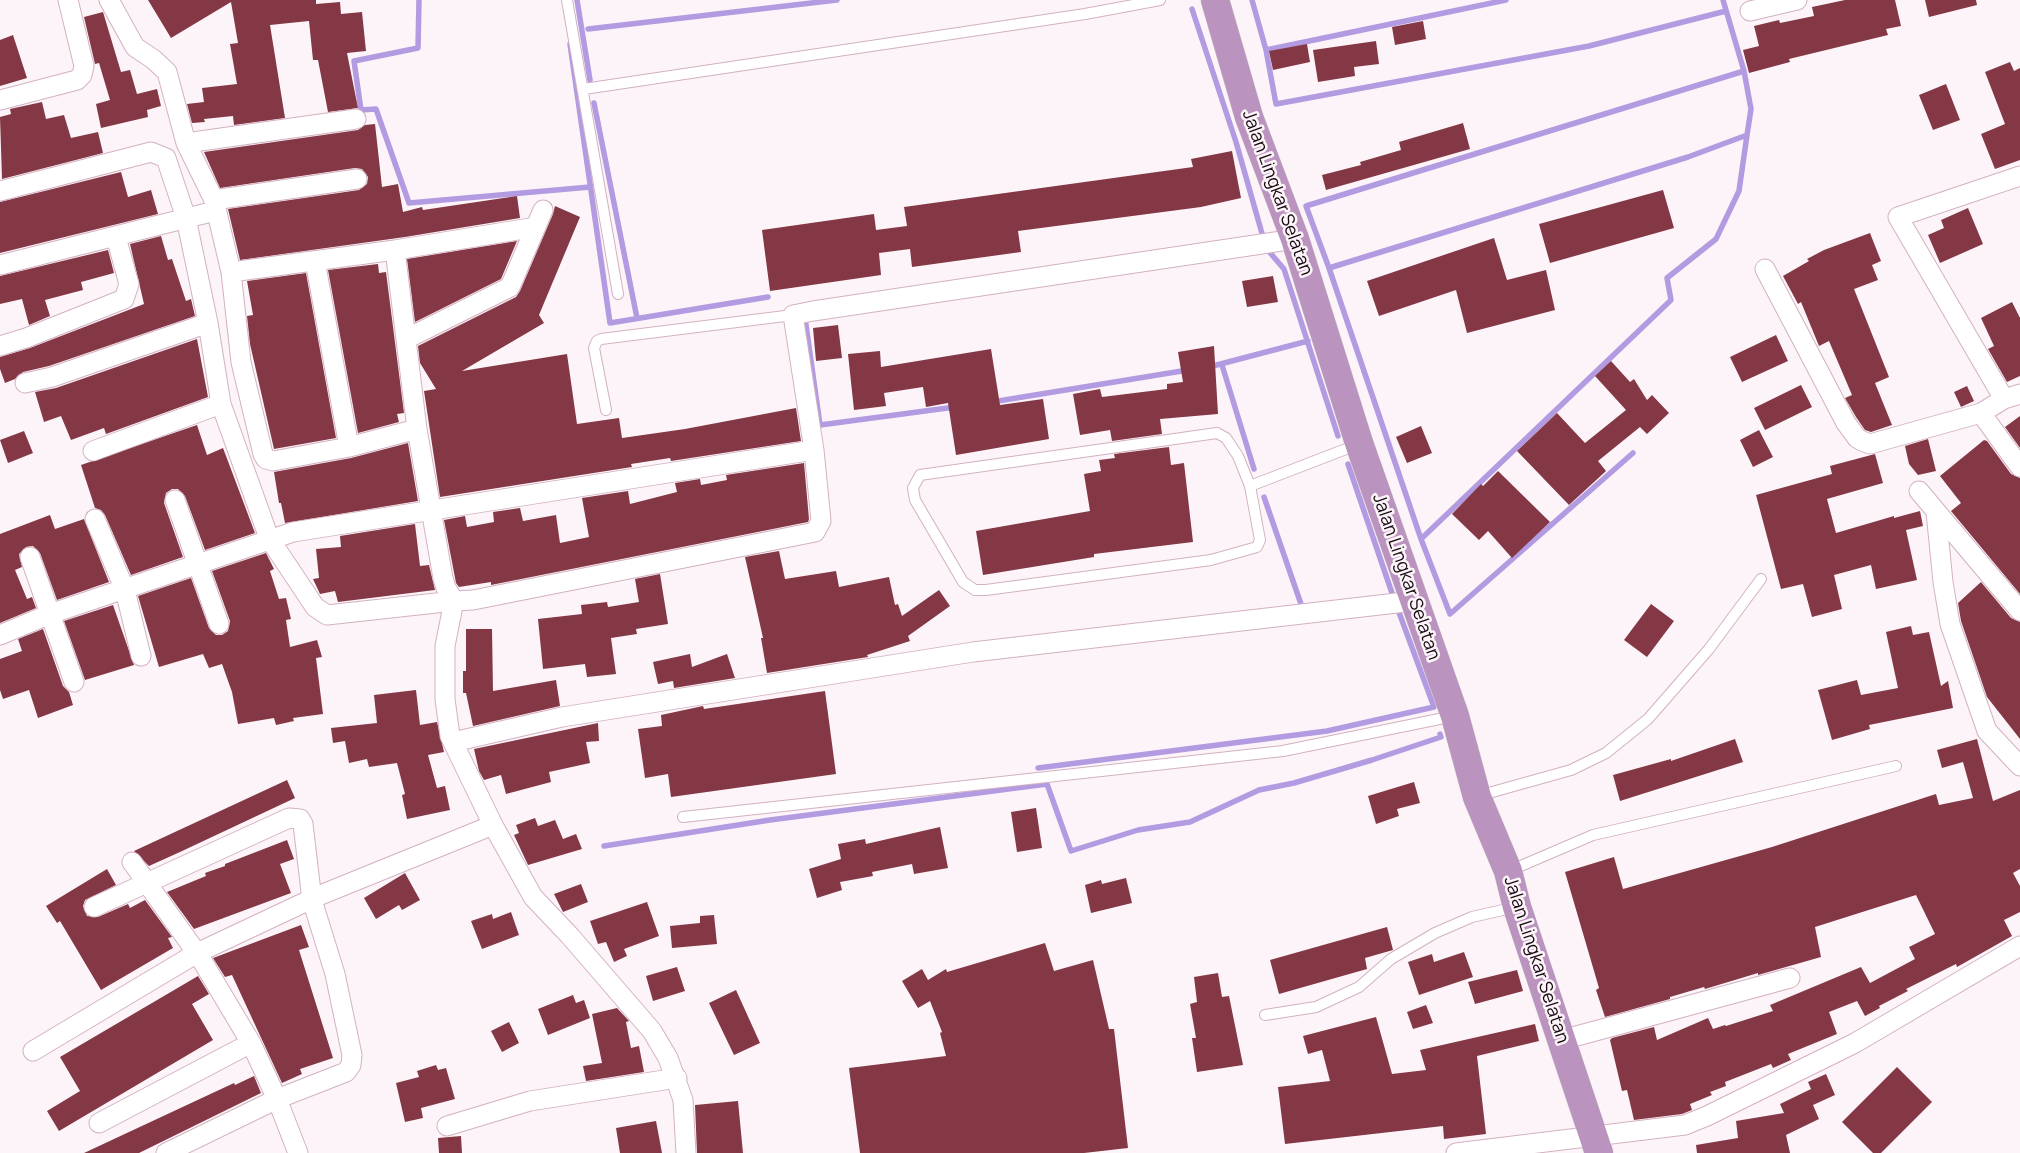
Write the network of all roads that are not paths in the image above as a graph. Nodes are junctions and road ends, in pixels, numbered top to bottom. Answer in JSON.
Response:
{"nodes":[{"id":1,"x":68,"y":0,"type":"edge"},
{"id":2,"x":109,"y":0,"type":"edge"},
{"id":3,"x":567,"y":0,"type":"edge"},
{"id":4,"x":1160,"y":0,"type":"edge"},
{"id":5,"x":1215,"y":0,"type":"edge"},
{"id":6,"x":1797,"y":0,"type":"edge"},
{"id":7,"x":1750,"y":11,"type":"dead end"},
{"id":8,"x":584,"y":89,"type":"junction"},
{"id":9,"x":0,"y":100,"type":"edge"},
{"id":10,"x":356,"y":119,"type":"dead end"},
{"id":11,"x":186,"y":143,"type":"junction"},
{"id":12,"x":2020,"y":176,"type":"edge"},
{"id":13,"x":357,"y":179,"type":"dead end"},
{"id":14,"x":0,"y":191,"type":"edge"},
{"id":15,"x":204,"y":212,"type":"junction"},
{"id":16,"x":116,"y":236,"type":"junction"},
{"id":17,"x":1295,"y":239,"type":"junction"},
{"id":18,"x":395,"y":250,"type":"junction"},
{"id":19,"x":315,"y":261,"type":"junction"},
{"id":20,"x":0,"y":265,"type":"edge"},
{"id":21,"x":1766,"y":269,"type":"dead end"},
{"id":22,"x":231,"y":272,"type":"junction"},
{"id":23,"x":618,"y":294,"type":"dead end"},
{"id":24,"x":792,"y":315,"type":"junction"},
{"id":25,"x":208,"y":323,"type":"junction"},
{"id":26,"x":406,"y":340,"type":"junction"},
{"id":27,"x":0,"y":346,"type":"edge"},
{"id":28,"x":25,"y":383,"type":"dead end"},
{"id":29,"x":2012,"y":397,"type":"edge"},
{"id":30,"x":220,"y":404,"type":"junction"},
{"id":31,"x":606,"y":410,"type":"dead end"},
{"id":32,"x":1981,"y":413,"type":"junction"},
{"id":33,"x":417,"y":429,"type":"junction"},
{"id":34,"x":1360,"y":443,"type":"junction"},
{"id":35,"x":349,"y":447,"type":"junction"},
{"id":36,"x":814,"y":450,"type":"junction"},
{"id":37,"x":93,"y":451,"type":"dead end"},
{"id":38,"x":2020,"y":467,"type":"edge"},
{"id":39,"x":1250,"y":486,"type":"junction"},
{"id":40,"x":1919,"y":491,"type":"dead end"},
{"id":41,"x":175,"y":500,"type":"dead end"},
{"id":42,"x":432,"y":510,"type":"junction"},
{"id":43,"x":1936,"y":512,"type":"junction"},
{"id":44,"x":95,"y":519,"type":"dead end"},
{"id":45,"x":279,"y":536,"type":"junction"},
{"id":46,"x":30,"y":557,"type":"dead end"},
{"id":47,"x":198,"y":564,"type":"junction"},
{"id":48,"x":1761,"y":579,"type":"dead end"},
{"id":49,"x":125,"y":590,"type":"junction"},
{"id":50,"x":1414,"y":600,"type":"junction"},
{"id":51,"x":454,"y":601,"type":"junction"},
{"id":52,"x":2020,"y":611,"type":"edge"},
{"id":53,"x":50,"y":614,"type":"junction"},
{"id":54,"x":219,"y":624,"type":"dead end"},
{"id":55,"x":0,"y":635,"type":"edge"},
{"id":56,"x":141,"y":656,"type":"dead end"},
{"id":57,"x":74,"y":682,"type":"dead end"},
{"id":58,"x":1455,"y":716,"type":"junction"},
{"id":59,"x":453,"y":742,"type":"junction"},
{"id":60,"x":1896,"y":766,"type":"dead end"},
{"id":61,"x":2020,"y":766,"type":"edge"},
{"id":62,"x":1478,"y":797,"type":"junction"},
{"id":63,"x":683,"y":817,"type":"dead end"},
{"id":64,"x":492,"y":825,"type":"junction"},
{"id":65,"x":132,"y":862,"type":"dead end"},
{"id":66,"x":1508,"y":871,"type":"junction"},
{"id":67,"x":147,"y":884,"type":"junction"},
{"id":68,"x":320,"y":895,"type":"junction"},
{"id":69,"x":94,"y":907,"type":"dead end"},
{"id":70,"x":1517,"y":907,"type":"junction"},
{"id":71,"x":2020,"y":946,"type":"edge"},
{"id":72,"x":197,"y":953,"type":"junction"},
{"id":73,"x":1790,"y":978,"type":"dead end"},
{"id":74,"x":1266,"y":1014,"type":"dead end"},
{"id":75,"x":1562,"y":1040,"type":"junction"},
{"id":76,"x":251,"y":1043,"type":"junction"},
{"id":77,"x":33,"y":1051,"type":"dead end"},
{"id":78,"x":677,"y":1078,"type":"junction"},
{"id":79,"x":278,"y":1099,"type":"junction"},
{"id":80,"x":99,"y":1124,"type":"dead end"},
{"id":81,"x":447,"y":1126,"type":"dead end"},
{"id":82,"x":1596,"y":1145,"type":"edge"},
{"id":83,"x":166,"y":1153,"type":"edge"},
{"id":84,"x":298,"y":1153,"type":"edge"},
{"id":85,"x":686,"y":1153,"type":"edge"},
{"id":86,"x":1456,"y":1153,"type":"edge"}],
"edges":[{"from":1,"to":9,"type":"street"},
{"from":2,"to":11,"type":"street"},
{"from":3,"to":8,"type":"lane"},
{"from":4,"to":8,"type":"lane"},
{"from":5,"to":17,"type":"highway","name":"Jalan Lingkar Selatan"},
{"from":6,"to":7,"type":"street"},
{"from":8,"to":23,"type":"lane"},
{"from":10,"to":11,"type":"street"},
{"from":11,"to":15,"type":"street"},
{"from":12,"to":29,"type":"street"},
{"from":13,"to":15,"type":"street"},
{"from":14,"to":15,"type":"street"},
{"from":15,"to":16,"type":"street"},
{"from":15,"to":22,"type":"street"},
{"from":15,"to":25,"type":"street"},
{"from":16,"to":20,"type":"street"},
{"from":16,"to":27,"type":"street"},
{"from":17,"to":24,"type":"street"},
{"from":17,"to":34,"type":"highway","name":"Jalan Lingkar Selatan"},
{"from":18,"to":19,"type":"street"},
{"from":18,"to":26,"type":"street"},
{"from":18,"to":26,"type":"street"},
{"from":19,"to":22,"type":"street"},
{"from":19,"to":35,"type":"street"},
{"from":21,"to":32,"type":"street"},
{"from":22,"to":35,"type":"street"},
{"from":24,"to":31,"type":"lane"},
{"from":24,"to":36,"type":"street"},
{"from":25,"to":28,"type":"street"},
{"from":25,"to":30,"type":"street"},
{"from":26,"to":33,"type":"street"},
{"from":29,"to":32,"type":"street"},
{"from":30,"to":37,"type":"street"},
{"from":30,"to":45,"type":"street"},
{"from":32,"to":38,"type":"street"},
{"from":33,"to":35,"type":"street"},
{"from":33,"to":42,"type":"street"},
{"from":34,"to":39,"type":"lane"},
{"from":34,"to":50,"type":"highway","name":"Jalan Lingkar Selatan"},
{"from":36,"to":42,"type":"street"},
{"from":36,"to":51,"type":"street"},
{"from":39,"to":39,"type":"lane"},
{"from":40,"to":43,"type":"street"},
{"from":41,"to":47,"type":"street"},
{"from":42,"to":45,"type":"street"},
{"from":42,"to":51,"type":"street"},
{"from":43,"to":52,"type":"street"},
{"from":43,"to":61,"type":"street"},
{"from":44,"to":49,"type":"street"},
{"from":45,"to":47,"type":"street"},
{"from":45,"to":51,"type":"street"},
{"from":46,"to":53,"type":"street"},
{"from":47,"to":49,"type":"street"},
{"from":47,"to":54,"type":"street"},
{"from":48,"to":62,"type":"lane"},
{"from":49,"to":53,"type":"street"},
{"from":49,"to":56,"type":"street"},
{"from":50,"to":58,"type":"highway","name":"Jalan Lingkar Selatan"},
{"from":50,"to":59,"type":"street"},
{"from":51,"to":59,"type":"street"},
{"from":53,"to":55,"type":"street"},
{"from":53,"to":57,"type":"street"},
{"from":58,"to":62,"type":"highway","name":"Jalan Lingkar Selatan"},
{"from":58,"to":63,"type":"lane"},
{"from":59,"to":64,"type":"street"},
{"from":60,"to":66,"type":"lane"},
{"from":62,"to":66,"type":"highway","name":"Jalan Lingkar Selatan"},
{"from":64,"to":68,"type":"street"},
{"from":64,"to":78,"type":"street"},
{"from":65,"to":67,"type":"street"},
{"from":66,"to":70,"type":"highway","name":"Jalan Lingkar Selatan"},
{"from":67,"to":68,"type":"street"},
{"from":67,"to":69,"type":"street"},
{"from":67,"to":72,"type":"street"},
{"from":68,"to":72,"type":"street"},
{"from":68,"to":79,"type":"street"},
{"from":70,"to":74,"type":"lane"},
{"from":70,"to":75,"type":"highway","name":"Jalan Lingkar Selatan"},
{"from":71,"to":82,"type":"street"},
{"from":72,"to":76,"type":"street"},
{"from":72,"to":77,"type":"street"},
{"from":73,"to":75,"type":"street"},
{"from":75,"to":82,"type":"highway","name":"Jalan Lingkar Selatan"},
{"from":76,"to":79,"type":"street"},
{"from":76,"to":80,"type":"street"},
{"from":78,"to":81,"type":"street"},
{"from":78,"to":85,"type":"street"},
{"from":79,"to":83,"type":"street"},
{"from":79,"to":84,"type":"street"},
{"from":82,"to":86,"type":"street"}]}
